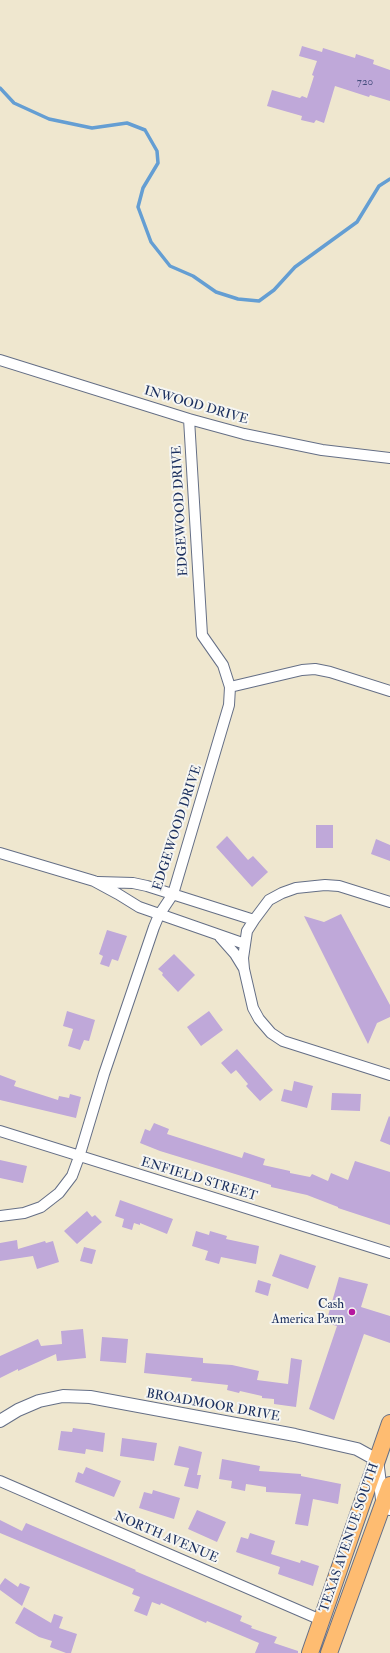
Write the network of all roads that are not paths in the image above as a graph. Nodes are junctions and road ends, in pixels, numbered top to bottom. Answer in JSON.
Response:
{"nodes":[{"id":1,"x":0,"y":360,"type":"edge"},
{"id":2,"x":189,"y":419,"type":"junction"},
{"id":3,"x":390,"y":458,"type":"edge"},
{"id":4,"x":230,"y":687,"type":"junction"},
{"id":5,"x":390,"y":691,"type":"edge"},
{"id":6,"x":0,"y":853,"type":"edge"},
{"id":7,"x":94,"y":882,"type":"junction"},
{"id":8,"x":173,"y":894,"type":"junction"},
{"id":9,"x":390,"y":902,"type":"edge"},
{"id":10,"x":159,"y":914,"type":"junction"},
{"id":11,"x":254,"y":920,"type":"junction"},
{"id":12,"x":219,"y":935,"type":"junction"},
{"id":13,"x":245,"y":944,"type":"junction"},
{"id":14,"x":244,"y":969,"type":"junction"},
{"id":15,"x":390,"y":1075,"type":"edge"},
{"id":16,"x":0,"y":1131,"type":"edge"},
{"id":17,"x":79,"y":1157,"type":"junction"},
{"id":18,"x":0,"y":1216,"type":"edge"},
{"id":19,"x":390,"y":1253,"type":"edge"},
{"id":20,"x":0,"y":1421,"type":"edge"},
{"id":21,"x":390,"y":1423,"type":"edge"},
{"id":22,"x":377,"y":1460,"type":"junction"},
{"id":23,"x":0,"y":1481,"type":"edge"},
{"id":24,"x":390,"y":1485,"type":"edge"},
{"id":25,"x":386,"y":1508,"type":"edge"},
{"id":26,"x":321,"y":1620,"type":"junction"},
{"id":27,"x":310,"y":1653,"type":"edge"},
{"id":28,"x":329,"y":1653,"type":"edge"}],
"edges":[{"from":1,"to":2,"type":"street","name":"INWOOD DRIVE"},
{"from":2,"to":3,"type":"street","name":"INWOOD DRIVE"},
{"from":2,"to":4,"type":"street","name":"EDGEWOOD DRIVE"},
{"from":4,"to":5,"type":"street"},
{"from":4,"to":8,"type":"street","name":"EDGEWOOD DRIVE"},
{"from":6,"to":7,"type":"street"},
{"from":7,"to":8,"type":"street"},
{"from":7,"to":10,"type":"street"},
{"from":8,"to":10,"type":"street","name":"EDGEWOOD DRIVE"},
{"from":8,"to":11,"type":"street"},
{"from":9,"to":11,"type":"street"},
{"from":10,"to":12,"type":"street"},
{"from":10,"to":17,"type":"street","name":"EDGEWOOD DRIVE"},
{"from":11,"to":13,"type":"street"},
{"from":12,"to":13,"type":"street"},
{"from":12,"to":14,"type":"street"},
{"from":13,"to":14,"type":"street"},
{"from":14,"to":15,"type":"street"},
{"from":16,"to":17,"type":"street","name":"ENFIELD STREET"},
{"from":17,"to":18,"type":"street","name":"EDGEWOOD DRIVE"},
{"from":17,"to":19,"type":"street","name":"ENFIELD STREET"},
{"from":20,"to":22,"type":"street","name":"BROADMOOR DRIVE"},
{"from":21,"to":22,"type":"main road","name":"TEXAS AVENUE SOUTH"},
{"from":22,"to":25,"type":"street"},
{"from":22,"to":26,"type":"main road","name":"TEXAS AVENUE SOUTH"},
{"from":23,"to":26,"type":"street","name":"NORTH AVENUE"},
{"from":24,"to":25,"type":"main road","name":"TEXAS AVENUE SOUTH"},
{"from":25,"to":28,"type":"main road","name":"TEXAS AVENUE SOUTH"},
{"from":26,"to":27,"type":"main road","name":"TEXAS AVENUE SOUTH"}]}
